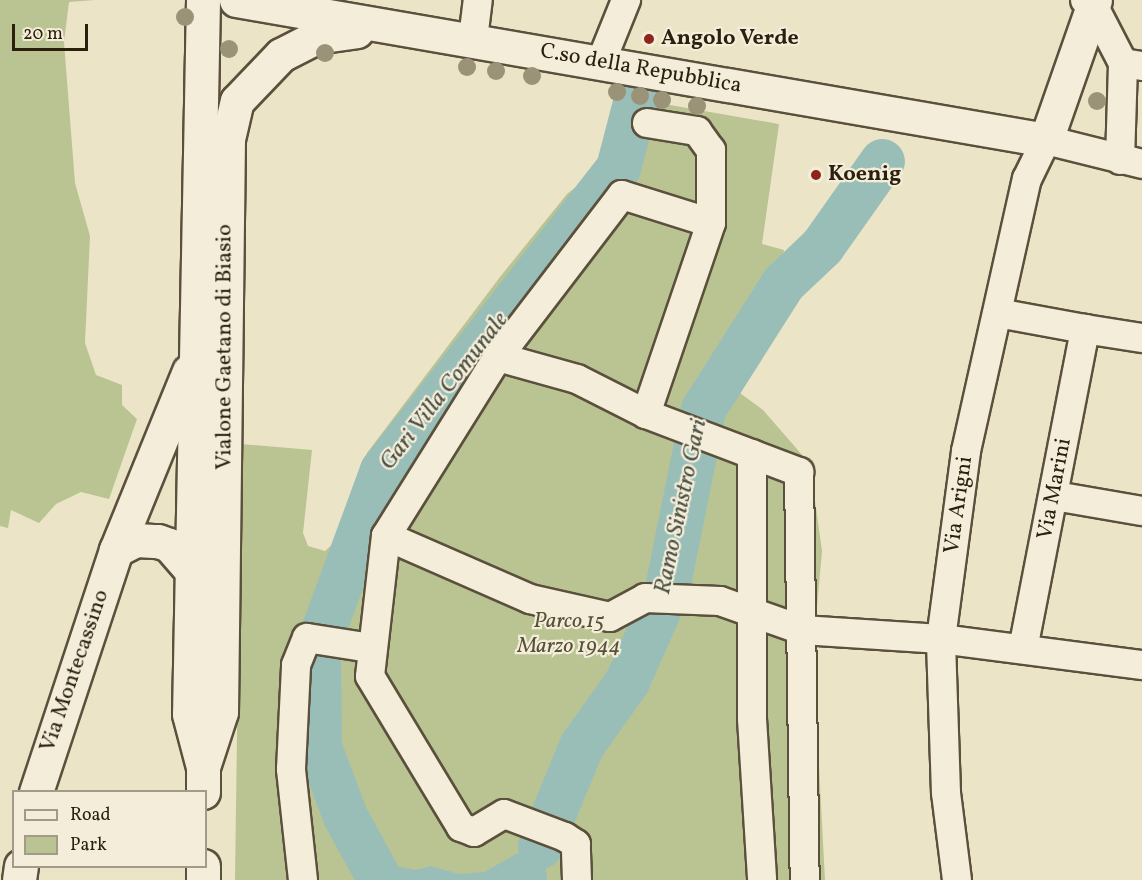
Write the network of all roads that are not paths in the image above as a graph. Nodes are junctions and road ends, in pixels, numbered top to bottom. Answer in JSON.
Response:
{"nodes":[{"id":1,"x":202,"y":0,"type":"edge"},
{"id":2,"x":236,"y":0,"type":"edge"},
{"id":3,"x":478,"y":0,"type":"edge"},
{"id":4,"x":626,"y":0,"type":"edge"},
{"id":5,"x":1091,"y":2,"type":"edge"},
{"id":6,"x":387,"y":30,"type":"junction"},
{"id":7,"x":473,"y":39,"type":"junction"},
{"id":8,"x":601,"y":62,"type":"junction"},
{"id":9,"x":1133,"y":64,"type":"edge"},
{"id":10,"x":647,"y":123,"type":"dead end"},
{"id":11,"x":1046,"y":140,"type":"junction"},
{"id":12,"x":1131,"y":162,"type":"edge"},
{"id":13,"x":711,"y":223,"type":"junction"},
{"id":14,"x":224,"y":270,"type":"junction"},
{"id":15,"x":998,"y":313,"type":"junction"},
{"id":16,"x":1085,"y":329,"type":"junction"},
{"id":17,"x":1142,"y":338,"type":"edge"},
{"id":18,"x":195,"y":357,"type":"junction"},
{"id":19,"x":498,"y":357,"type":"junction"},
{"id":20,"x":185,"y":400,"type":"junction"},
{"id":21,"x":227,"y":409,"type":"junction"},
{"id":22,"x":646,"y":414,"type":"junction"},
{"id":23,"x":752,"y":454,"type":"junction"},
{"id":24,"x":1055,"y":496,"type":"junction"},
{"id":25,"x":1142,"y":511,"type":"edge"},
{"id":26,"x":386,"y":536,"type":"junction"},
{"id":27,"x":116,"y":550,"type":"junction"},
{"id":28,"x":194,"y":574,"type":"junction"},
{"id":29,"x":750,"y":610,"type":"junction"},
{"id":30,"x":802,"y":630,"type":"junction"},
{"id":31,"x":941,"y":639,"type":"junction"},
{"id":32,"x":359,"y":646,"type":"junction"},
{"id":33,"x":1023,"y":649,"type":"junction"},
{"id":34,"x":1142,"y":665,"type":"edge"},
{"id":35,"x":203,"y":779,"type":"edge"},
{"id":36,"x":37,"y":790,"type":"edge"},
{"id":37,"x":303,"y":880,"type":"edge"},
{"id":38,"x":577,"y":880,"type":"edge"},
{"id":39,"x":762,"y":880,"type":"edge"},
{"id":40,"x":805,"y":880,"type":"edge"},
{"id":41,"x":957,"y":880,"type":"edge"}],
"edges":[{"from":1,"to":18,"type":"street","name":"Vialone Gaetano di Biasio"},
{"from":2,"to":6,"type":"street","name":"C.so della Repubblica"},
{"from":3,"to":7,"type":"street"},
{"from":4,"to":8,"type":"street"},
{"from":5,"to":9,"type":"street"},
{"from":5,"to":11,"type":"street"},
{"from":6,"to":7,"type":"street","name":"C.so della Repubblica"},
{"from":6,"to":14,"type":"street","name":"Vialone Gaetano di Biasio"},
{"from":7,"to":8,"type":"street","name":"C.so della Repubblica"},
{"from":8,"to":11,"type":"street","name":"C.so della Repubblica"},
{"from":9,"to":12,"type":"street"},
{"from":10,"to":13,"type":"street"},
{"from":11,"to":12,"type":"street"},
{"from":11,"to":15,"type":"street","name":"Via Arigni"},
{"from":13,"to":19,"type":"street"},
{"from":13,"to":22,"type":"street"},
{"from":14,"to":18,"type":"street","name":"Via Montecassino"},
{"from":14,"to":21,"type":"street","name":"Vialone Gaetano di Biasio"},
{"from":15,"to":16,"type":"street"},
{"from":15,"to":31,"type":"street","name":"Via Arigni"},
{"from":16,"to":17,"type":"street"},
{"from":16,"to":24,"type":"street","name":"Via Marini"},
{"from":18,"to":20,"type":"street","name":"Via Montecassino"},
{"from":19,"to":22,"type":"street"},
{"from":19,"to":26,"type":"street"},
{"from":20,"to":21,"type":"street"},
{"from":20,"to":27,"type":"street","name":"Via Montecassino"},
{"from":20,"to":28,"type":"street","name":"Vialone Gaetano di Biasio"},
{"from":21,"to":35,"type":"street","name":"Vialone Gaetano di Biasio"},
{"from":22,"to":23,"type":"street"},
{"from":23,"to":29,"type":"street"},
{"from":23,"to":30,"type":"street"},
{"from":24,"to":25,"type":"street"},
{"from":24,"to":33,"type":"street","name":"Via Marini"},
{"from":26,"to":29,"type":"street"},
{"from":26,"to":32,"type":"street"},
{"from":27,"to":28,"type":"street"},
{"from":27,"to":36,"type":"street","name":"Via Montecassino"},
{"from":28,"to":35,"type":"street","name":"Vialone Gaetano di Biasio"},
{"from":29,"to":30,"type":"street"},
{"from":29,"to":39,"type":"street"},
{"from":30,"to":31,"type":"street"},
{"from":30,"to":40,"type":"street"},
{"from":31,"to":33,"type":"street"},
{"from":31,"to":41,"type":"street","name":"Via Arigni"},
{"from":32,"to":37,"type":"street"},
{"from":32,"to":38,"type":"street"},
{"from":33,"to":34,"type":"street"}]}
